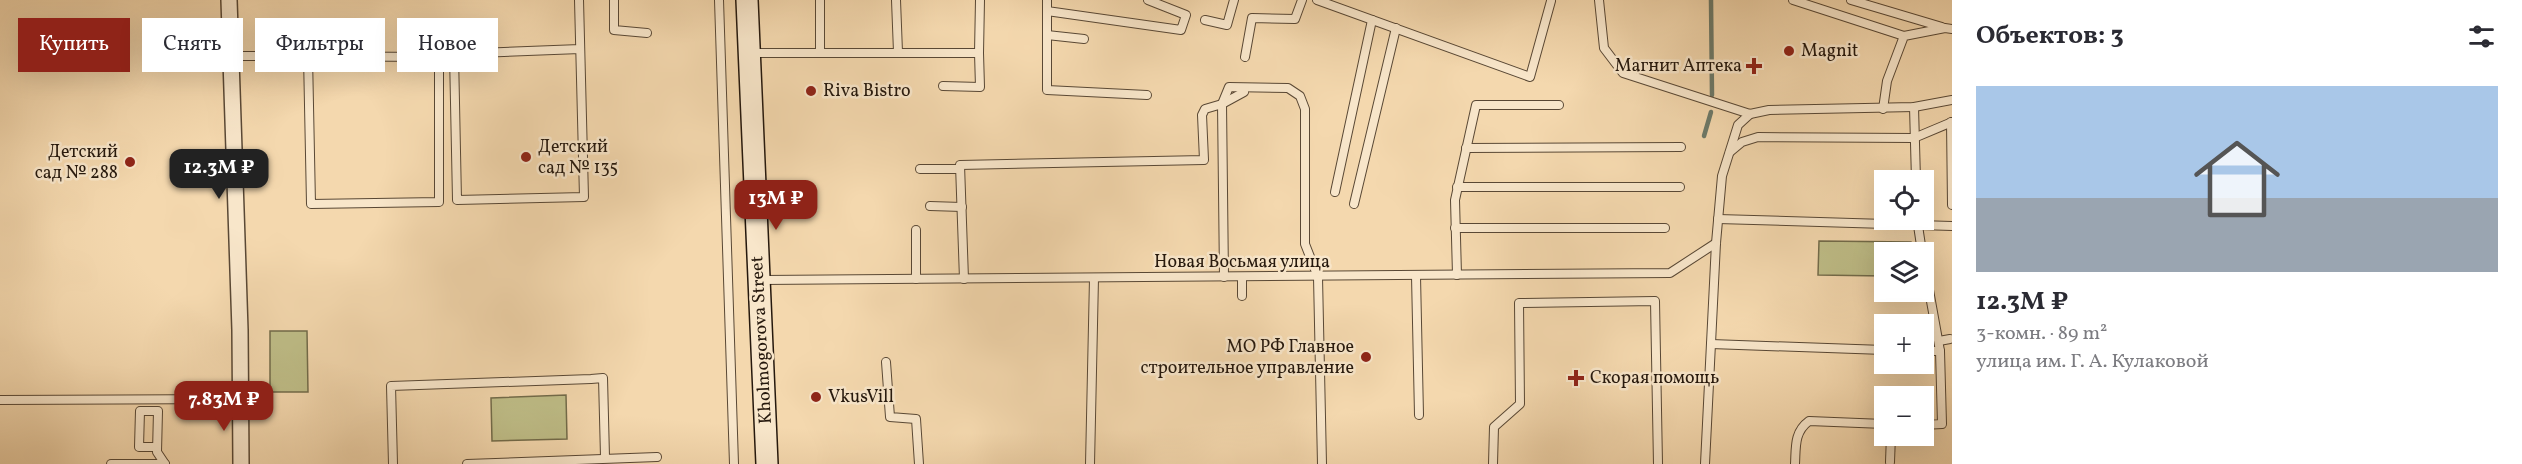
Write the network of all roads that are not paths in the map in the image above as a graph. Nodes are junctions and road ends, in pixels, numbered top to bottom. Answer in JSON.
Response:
{"nodes":[{"id":1,"x":229,"y":0,"type":"edge"},
{"id":2,"x":579,"y":0,"type":"edge"},
{"id":3,"x":614,"y":0,"type":"edge"},
{"id":4,"x":719,"y":0,"type":"edge"},
{"id":5,"x":747,"y":0,"type":"edge"},
{"id":6,"x":820,"y":0,"type":"edge"},
{"id":7,"x":896,"y":0,"type":"edge"},
{"id":8,"x":980,"y":0,"type":"edge"},
{"id":9,"x":1047,"y":0,"type":"edge"},
{"id":10,"x":1148,"y":0,"type":"edge"},
{"id":11,"x":1234,"y":0,"type":"edge"},
{"id":12,"x":1302,"y":0,"type":"edge"},
{"id":13,"x":1317,"y":0,"type":"edge"},
{"id":14,"x":1599,"y":0,"type":"edge"},
{"id":15,"x":1793,"y":0,"type":"edge"},
{"id":16,"x":1851,"y":0,"type":"edge"},
{"id":17,"x":1551,"y":1,"type":"edge"},
{"id":18,"x":1332,"y":2,"type":"edge"},
{"id":19,"x":1047,"y":11,"type":"junction"},
{"id":20,"x":230,"y":18,"type":"edge"},
{"id":21,"x":1205,"y":20,"type":"dead end"},
{"id":22,"x":1372,"y":20,"type":"junction"},
{"id":23,"x":1396,"y":28,"type":"junction"},
{"id":24,"x":1949,"y":29,"type":"edge"},
{"id":25,"x":647,"y":33,"type":"dead end"},
{"id":26,"x":1047,"y":35,"type":"junction"},
{"id":27,"x":1904,"y":36,"type":"junction"},
{"id":28,"x":1084,"y":39,"type":"dead end"},
{"id":29,"x":580,"y":49,"type":"junction"},
{"id":30,"x":820,"y":52,"type":"junction"},
{"id":31,"x":898,"y":52,"type":"junction"},
{"id":32,"x":749,"y":53,"type":"junction"},
{"id":33,"x":979,"y":53,"type":"junction"},
{"id":34,"x":308,"y":56,"type":"joint"},
{"id":35,"x":1245,"y":57,"type":"dead end"},
{"id":36,"x":232,"y":72,"type":"edge"},
{"id":37,"x":943,"y":86,"type":"dead end"},
{"id":38,"x":1244,"y":92,"type":"dead end"},
{"id":39,"x":1147,"y":95,"type":"dead end"},
{"id":40,"x":1952,"y":100,"type":"edge"},
{"id":41,"x":1222,"y":104,"type":"junction"},
{"id":42,"x":1559,"y":105,"type":"dead end"},
{"id":43,"x":1914,"y":107,"type":"junction"},
{"id":44,"x":1882,"y":109,"type":"junction"},
{"id":45,"x":1750,"y":114,"type":"junction"},
{"id":46,"x":1952,"y":122,"type":"edge"},
{"id":47,"x":1914,"y":138,"type":"junction"},
{"id":48,"x":1681,"y":147,"type":"dead end"},
{"id":49,"x":1466,"y":148,"type":"junction"},
{"id":50,"x":1730,"y":152,"type":"junction"},
{"id":51,"x":920,"y":169,"type":"dead end"},
{"id":52,"x":960,"y":169,"type":"junction"},
{"id":53,"x":1916,"y":170,"type":"edge"},
{"id":54,"x":1457,"y":187,"type":"junction"},
{"id":55,"x":1680,"y":187,"type":"dead end"},
{"id":56,"x":1335,"y":192,"type":"dead end"},
{"id":57,"x":1354,"y":204,"type":"dead end"},
{"id":58,"x":1952,"y":205,"type":"edge"},
{"id":59,"x":930,"y":206,"type":"dead end"},
{"id":60,"x":962,"y":207,"type":"junction"},
{"id":61,"x":1718,"y":219,"type":"junction"},
{"id":62,"x":1874,"y":221,"type":"edge"},
{"id":63,"x":1934,"y":224,"type":"edge"},
{"id":64,"x":1952,"y":226,"type":"edge"},
{"id":65,"x":1455,"y":228,"type":"junction"},
{"id":66,"x":1665,"y":228,"type":"dead end"},
{"id":67,"x":916,"y":230,"type":"dead end"},
{"id":68,"x":1716,"y":243,"type":"junction"},
{"id":69,"x":1457,"y":275,"type":"junction"},
{"id":70,"x":1416,"y":276,"type":"junction"},
{"id":71,"x":1224,"y":277,"type":"junction"},
{"id":72,"x":1242,"y":277,"type":"junction"},
{"id":73,"x":1318,"y":277,"type":"junction"},
{"id":74,"x":1094,"y":278,"type":"junction"},
{"id":75,"x":916,"y":279,"type":"junction"},
{"id":76,"x":964,"y":279,"type":"junction"},
{"id":77,"x":759,"y":280,"type":"junction"},
{"id":78,"x":1242,"y":296,"type":"dead end"},
{"id":79,"x":1932,"y":302,"type":"edge"},
{"id":80,"x":1950,"y":339,"type":"dead end"},
{"id":81,"x":1939,"y":341,"type":"junction"},
{"id":82,"x":1711,"y":344,"type":"junction"},
{"id":83,"x":1874,"y":350,"type":"edge"},
{"id":84,"x":1934,"y":351,"type":"edge"},
{"id":85,"x":1940,"y":351,"type":"junction"},
{"id":86,"x":886,"y":362,"type":"dead end"},
{"id":87,"x":239,"y":399,"type":"junction"},
{"id":88,"x":0,"y":400,"type":"edge"},
{"id":89,"x":1419,"y":415,"type":"dead end"},
{"id":90,"x":1874,"y":424,"type":"edge"},
{"id":91,"x":1934,"y":424,"type":"edge"},
{"id":92,"x":1891,"y":446,"type":"edge"},
{"id":93,"x":157,"y":447,"type":"junction"},
{"id":94,"x":605,"y":457,"type":"junction"},
{"id":95,"x":657,"y":457,"type":"dead end"},
{"id":96,"x":1890,"y":462,"type":"dead end"},
{"id":97,"x":111,"y":464,"type":"edge"},
{"id":98,"x":165,"y":464,"type":"edge"},
{"id":99,"x":241,"y":464,"type":"edge"},
{"id":100,"x":393,"y":464,"type":"edge"},
{"id":101,"x":467,"y":464,"type":"edge"},
{"id":102,"x":734,"y":464,"type":"edge"},
{"id":103,"x":767,"y":464,"type":"edge"},
{"id":104,"x":919,"y":464,"type":"edge"},
{"id":105,"x":1090,"y":464,"type":"edge"},
{"id":106,"x":1322,"y":464,"type":"edge"},
{"id":107,"x":1493,"y":464,"type":"edge"},
{"id":108,"x":1658,"y":464,"type":"edge"},
{"id":109,"x":1705,"y":464,"type":"edge"},
{"id":110,"x":1796,"y":464,"type":"edge"}],
"edges":[{"from":1,"to":20,"type":"street"},
{"from":2,"to":29,"type":"lane"},
{"from":3,"to":25,"type":"lane"},
{"from":4,"to":102,"type":"lane"},
{"from":5,"to":32,"type":"main road","name":"Kholmogorova Street"},
{"from":6,"to":30,"type":"lane"},
{"from":7,"to":31,"type":"lane"},
{"from":8,"to":33,"type":"lane"},
{"from":9,"to":19,"type":"lane"},
{"from":10,"to":19,"type":"lane"},
{"from":11,"to":21,"type":"lane"},
{"from":12,"to":35,"type":"lane"},
{"from":13,"to":18,"type":"lane"},
{"from":14,"to":45,"type":"lane"},
{"from":15,"to":27,"type":"lane"},
{"from":16,"to":24,"type":"lane"},
{"from":17,"to":23,"type":"lane"},
{"from":18,"to":22,"type":"lane"},
{"from":19,"to":26,"type":"lane"},
{"from":22,"to":23,"type":"lane"},
{"from":22,"to":56,"type":"lane"},
{"from":23,"to":57,"type":"lane"},
{"from":24,"to":27,"type":"lane"},
{"from":26,"to":28,"type":"lane"},
{"from":26,"to":39,"type":"lane"},
{"from":27,"to":44,"type":"lane"},
{"from":29,"to":29,"type":"lane"},
{"from":30,"to":31,"type":"lane"},
{"from":30,"to":32,"type":"lane"},
{"from":31,"to":33,"type":"lane"},
{"from":32,"to":77,"type":"main road","name":"Kholmogorova Street"},
{"from":33,"to":37,"type":"lane"},
{"from":34,"to":34,"type":"lane"},
{"from":36,"to":87,"type":"street"},
{"from":38,"to":41,"type":"lane"},
{"from":40,"to":43,"type":"lane"},
{"from":41,"to":52,"type":"lane"},
{"from":41,"to":71,"type":"lane"},
{"from":41,"to":73,"type":"lane"},
{"from":42,"to":49,"type":"lane"},
{"from":43,"to":44,"type":"lane"},
{"from":43,"to":47,"type":"lane"},
{"from":44,"to":45,"type":"lane"},
{"from":45,"to":50,"type":"lane"},
{"from":46,"to":47,"type":"lane"},
{"from":46,"to":58,"type":"lane"},
{"from":47,"to":50,"type":"lane"},
{"from":47,"to":53,"type":"lane"},
{"from":48,"to":49,"type":"lane"},
{"from":49,"to":54,"type":"lane"},
{"from":50,"to":61,"type":"lane"},
{"from":51,"to":52,"type":"lane"},
{"from":52,"to":60,"type":"lane"},
{"from":54,"to":55,"type":"lane"},
{"from":54,"to":65,"type":"lane"},
{"from":59,"to":60,"type":"lane"},
{"from":60,"to":76,"type":"lane"},
{"from":61,"to":62,"type":"lane"},
{"from":61,"to":68,"type":"lane"},
{"from":63,"to":64,"type":"lane"},
{"from":65,"to":66,"type":"lane"},
{"from":65,"to":69,"type":"lane"},
{"from":67,"to":75,"type":"lane"},
{"from":68,"to":69,"type":"lane","name":"Новая Восьмая улица"},
{"from":68,"to":82,"type":"lane"},
{"from":69,"to":70,"type":"lane","name":"Новая Восьмая улица"},
{"from":70,"to":73,"type":"lane","name":"Новая Восьмая улица"},
{"from":70,"to":89,"type":"lane"},
{"from":71,"to":72,"type":"lane","name":"Новая Восьмая улица"},
{"from":71,"to":74,"type":"lane","name":"Новая Восьмая улица"},
{"from":72,"to":73,"type":"lane","name":"Новая Восьмая улица"},
{"from":72,"to":78,"type":"lane"},
{"from":73,"to":106,"type":"lane"},
{"from":74,"to":76,"type":"lane","name":"Новая Восьмая улица"},
{"from":74,"to":105,"type":"lane"},
{"from":75,"to":76,"type":"lane","name":"Новая Восьмая улица"},
{"from":75,"to":77,"type":"lane","name":"Новая Восьмая улица"},
{"from":77,"to":103,"type":"main road","name":"Kholmogorova Street"},
{"from":79,"to":81,"type":"lane"},
{"from":80,"to":81,"type":"lane"},
{"from":81,"to":85,"type":"lane"},
{"from":82,"to":83,"type":"lane"},
{"from":82,"to":109,"type":"lane"},
{"from":84,"to":85,"type":"lane"},
{"from":85,"to":91,"type":"lane"},
{"from":86,"to":104,"type":"lane"},
{"from":87,"to":88,"type":"lane"},
{"from":87,"to":99,"type":"street"},
{"from":90,"to":110,"type":"lane"},
{"from":92,"to":96,"type":"lane"},
{"from":93,"to":93,"type":"lane"},
{"from":93,"to":98,"type":"lane"},
{"from":94,"to":95,"type":"lane"},
{"from":94,"to":100,"type":"lane"},
{"from":94,"to":101,"type":"lane"},
{"from":97,"to":98,"type":"lane"},
{"from":107,"to":108,"type":"lane"}]}
